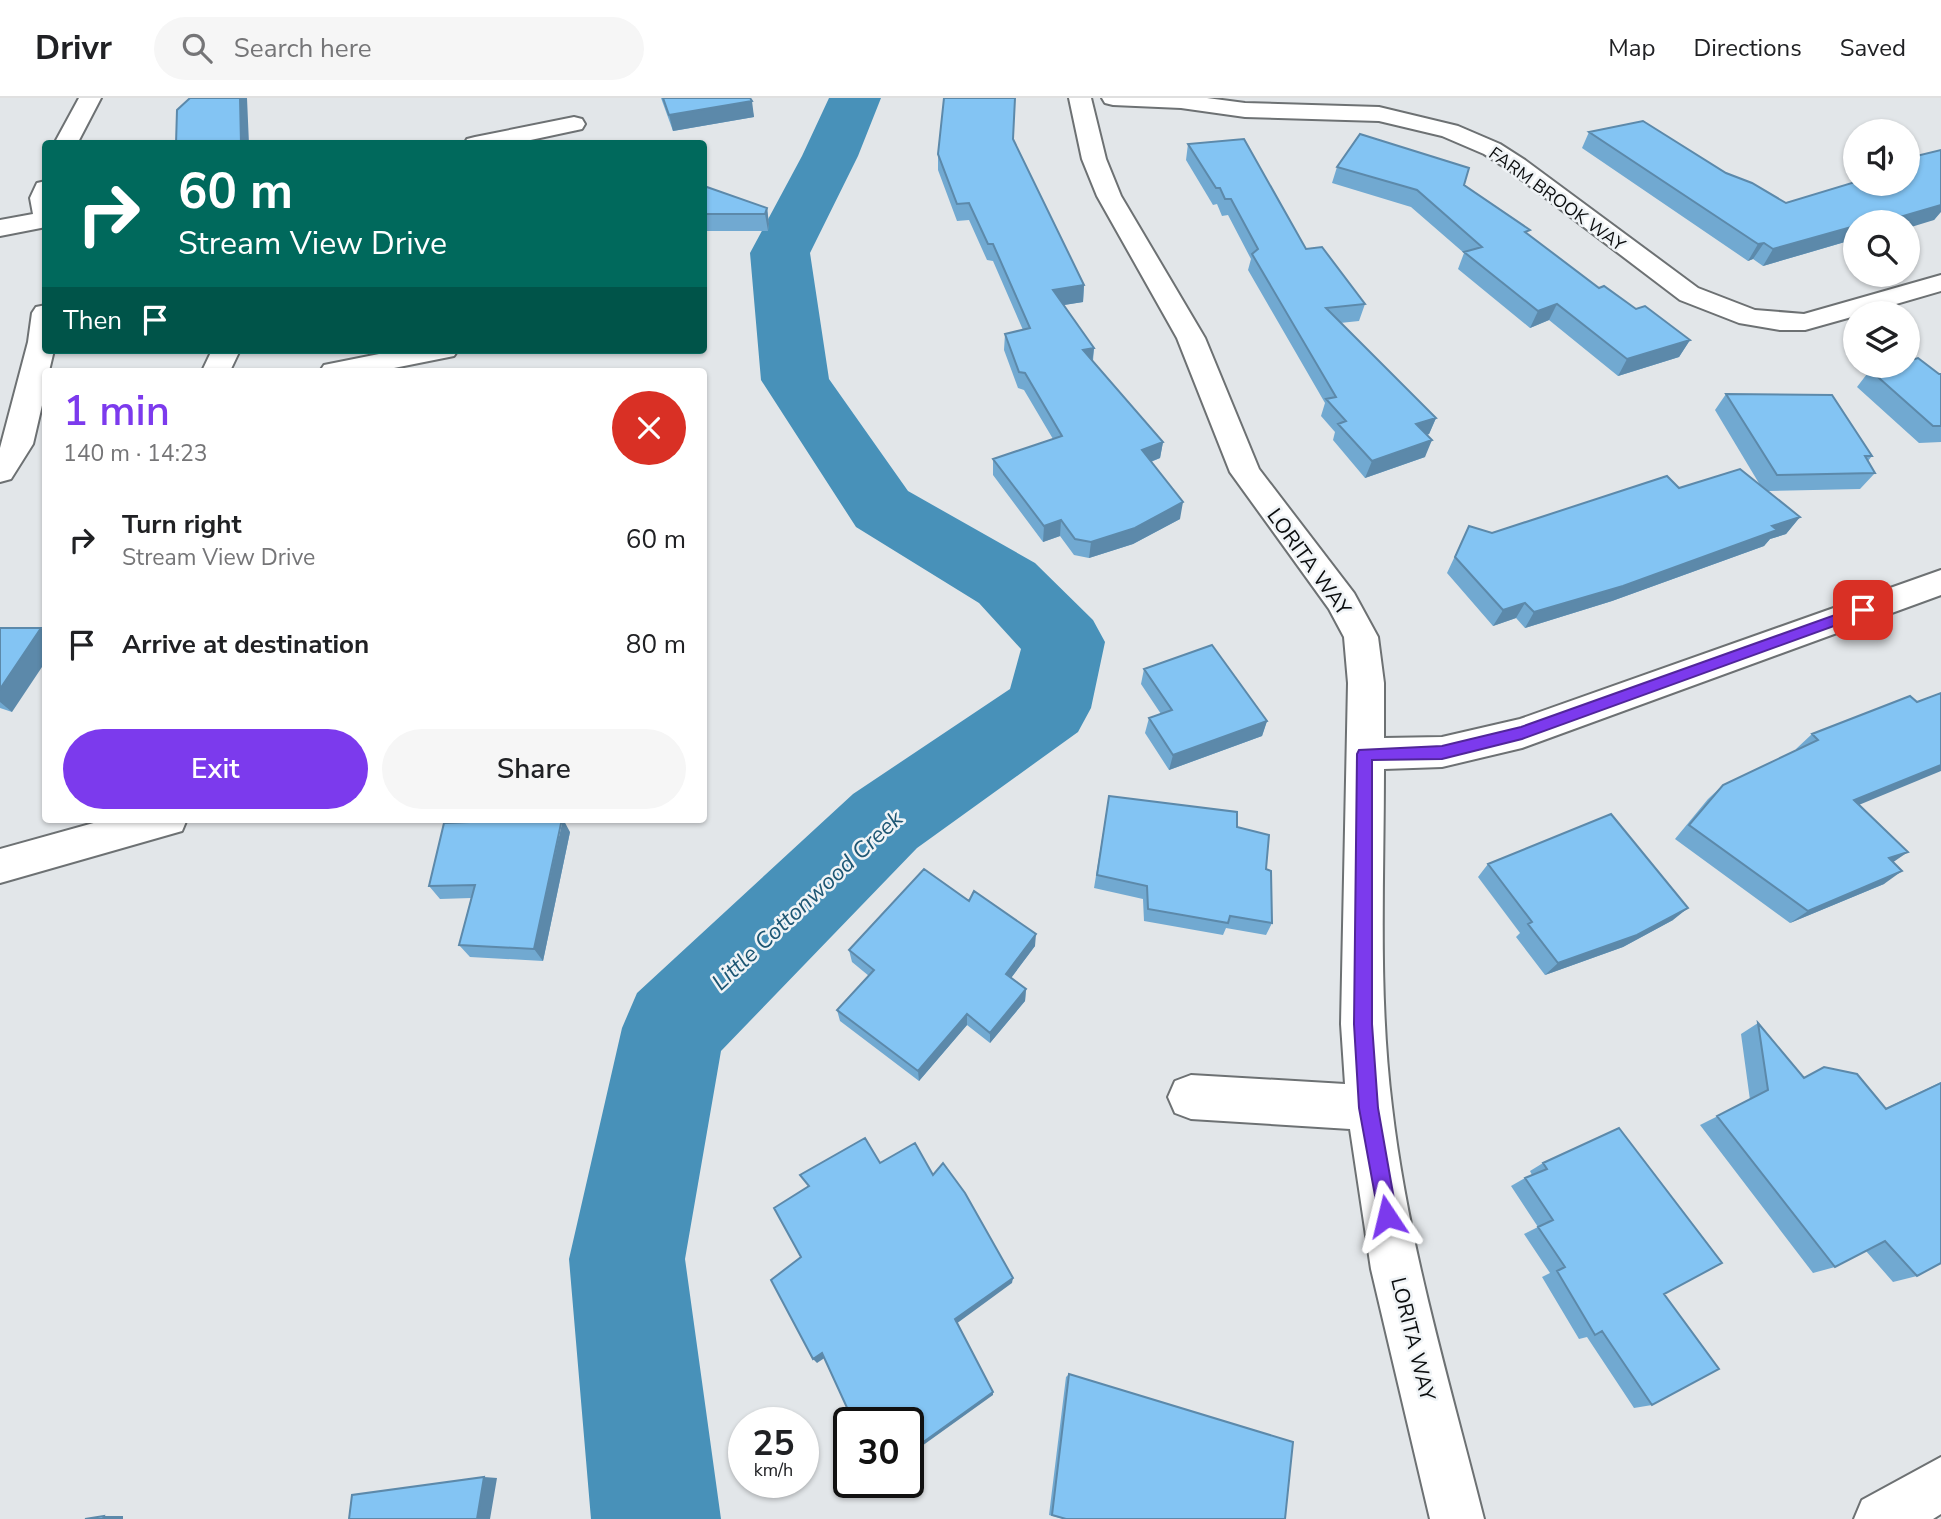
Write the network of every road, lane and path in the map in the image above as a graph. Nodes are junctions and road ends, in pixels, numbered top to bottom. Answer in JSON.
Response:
{"nodes":[{"id":1,"x":90,"y":98,"type":"edge"},
{"id":2,"x":1080,"y":98,"type":"edge"},
{"id":3,"x":1114,"y":98,"type":"edge"},
{"id":4,"x":574,"y":124,"type":"dead end"},
{"id":5,"x":67,"y":140,"type":"edge"},
{"id":6,"x":495,"y":140,"type":"edge"},
{"id":7,"x":42,"y":218,"type":"edge"},
{"id":8,"x":0,"y":228,"type":"edge"},
{"id":9,"x":1941,"y":284,"type":"edge"},
{"id":10,"x":42,"y":342,"type":"edge"},
{"id":11,"x":423,"y":354,"type":"edge"},
{"id":12,"x":350,"y":368,"type":"edge"},
{"id":13,"x":32,"y":441,"type":"edge"},
{"id":14,"x":0,"y":472,"type":"edge"},
{"id":15,"x":1941,"y":582,"type":"edge"},
{"id":16,"x":1364,"y":754,"type":"junction"},
{"id":17,"x":154,"y":823,"type":"edge"},
{"id":18,"x":0,"y":866,"type":"edge"},
{"id":19,"x":1191,"y":1097,"type":"dead end"},
{"id":20,"x":1368,"y":1108,"type":"junction"},
{"id":21,"x":1941,"y":1484,"type":"edge"},
{"id":22,"x":1457,"y":1519,"type":"edge"},
{"id":23,"x":1881,"y":1519,"type":"edge"}],
"edges":[{"from":1,"to":5,"type":"street"},
{"from":2,"to":16,"type":"street","name":"LORITA WAY"},
{"from":3,"to":9,"type":"street","name":"FARM BROOK WAY"},
{"from":4,"to":6,"type":"street"},
{"from":7,"to":8,"type":"street"},
{"from":10,"to":13,"type":"street"},
{"from":11,"to":12,"type":"street"},
{"from":13,"to":14,"type":"street"},
{"from":15,"to":16,"type":"street"},
{"from":16,"to":20,"type":"street","name":"LORITA WAY"},
{"from":17,"to":18,"type":"street"},
{"from":19,"to":20,"type":"street"},
{"from":20,"to":22,"type":"street","name":"LORITA WAY"},
{"from":21,"to":23,"type":"street"}]}
